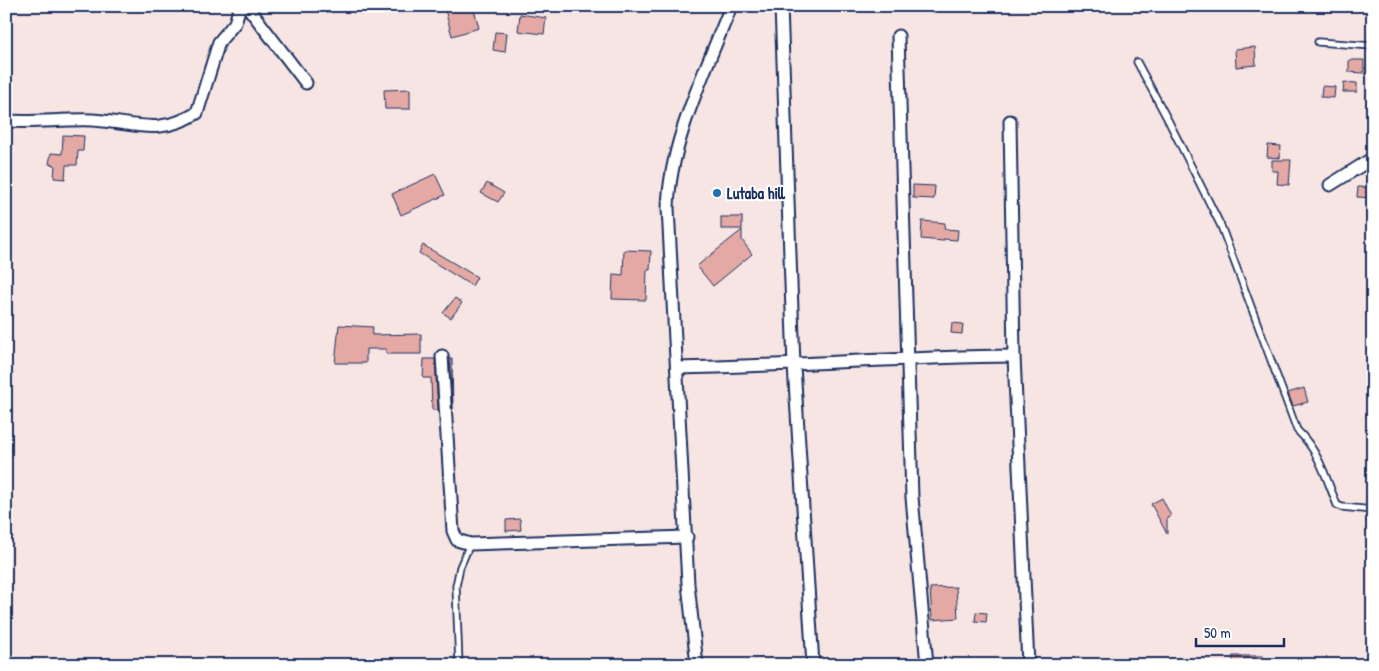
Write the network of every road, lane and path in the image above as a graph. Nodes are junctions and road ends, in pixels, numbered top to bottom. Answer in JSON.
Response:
{"nodes":[{"id":1,"x":240,"y":6,"type":"edge"},
{"id":2,"x":247,"y":6,"type":"edge"},
{"id":3,"x":731,"y":6,"type":"edge"},
{"id":4,"x":781,"y":6,"type":"edge"},
{"id":5,"x":898,"y":36,"type":"dead end"},
{"id":6,"x":1318,"y":42,"type":"dead end"},
{"id":7,"x":1373,"y":46,"type":"edge"},
{"id":8,"x":1136,"y":62,"type":"dead end"},
{"id":9,"x":306,"y":83,"type":"dead end"},
{"id":10,"x":6,"y":121,"type":"edge"},
{"id":11,"x":1010,"y":121,"type":"dead end"},
{"id":12,"x":1373,"y":158,"type":"edge"},
{"id":13,"x":1330,"y":185,"type":"dead end"},
{"id":14,"x":442,"y":356,"type":"dead end"},
{"id":15,"x":1014,"y":356,"type":"junction"},
{"id":16,"x":908,"y":357,"type":"junction"},
{"id":17,"x":794,"y":366,"type":"junction"},
{"id":18,"x":677,"y":368,"type":"junction"},
{"id":19,"x":1373,"y":510,"type":"edge"},
{"id":20,"x":687,"y":537,"type":"junction"},
{"id":21,"x":470,"y":544,"type":"junction"},
{"id":22,"x":459,"y":665,"type":"edge"},
{"id":23,"x":696,"y":665,"type":"edge"},
{"id":24,"x":813,"y":665,"type":"edge"},
{"id":25,"x":927,"y":665,"type":"edge"},
{"id":26,"x":1028,"y":665,"type":"edge"}],
"edges":[{"from":1,"to":10,"type":"street"},
{"from":2,"to":9,"type":"street"},
{"from":3,"to":18,"type":"street"},
{"from":4,"to":17,"type":"street"},
{"from":5,"to":16,"type":"street"},
{"from":6,"to":7,"type":"lane"},
{"from":8,"to":19,"type":"lane"},
{"from":11,"to":15,"type":"street"},
{"from":12,"to":13,"type":"street"},
{"from":14,"to":21,"type":"street"},
{"from":15,"to":16,"type":"street"},
{"from":15,"to":26,"type":"street"},
{"from":16,"to":17,"type":"street"},
{"from":16,"to":25,"type":"street"},
{"from":17,"to":18,"type":"street"},
{"from":17,"to":24,"type":"street"},
{"from":18,"to":20,"type":"street"},
{"from":20,"to":21,"type":"street"},
{"from":20,"to":23,"type":"street"},
{"from":21,"to":22,"type":"lane"}]}
